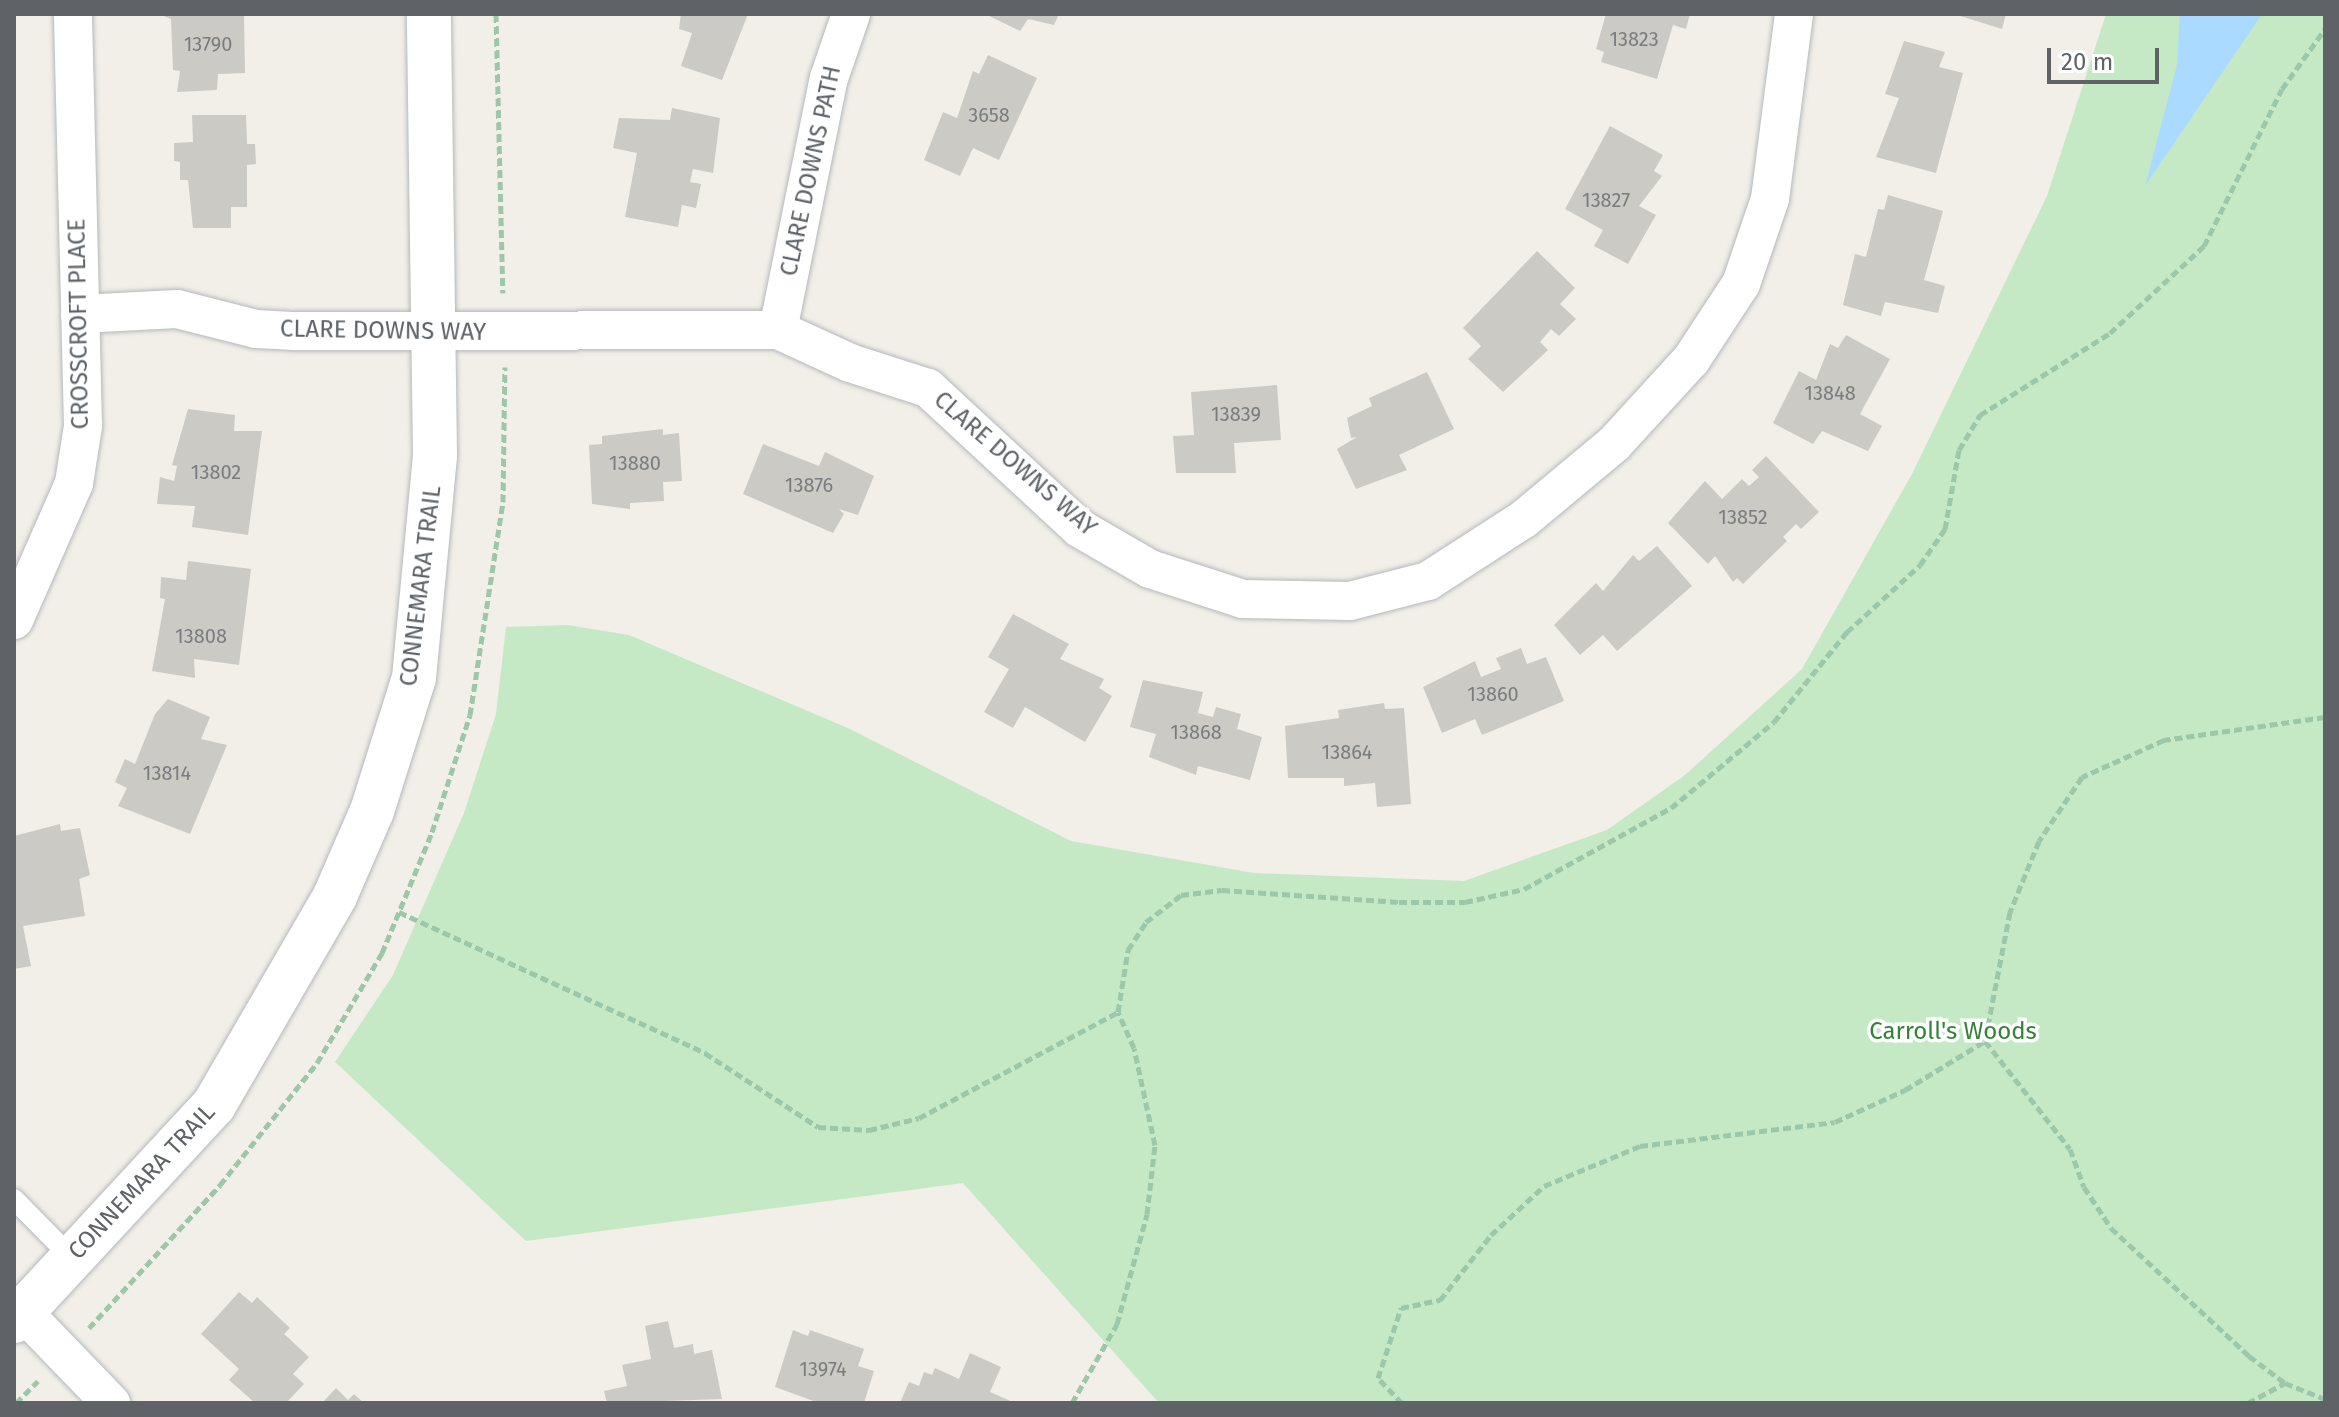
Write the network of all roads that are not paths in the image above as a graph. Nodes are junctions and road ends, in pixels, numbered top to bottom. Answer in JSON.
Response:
{"nodes":[{"id":1,"x":73,"y":14,"type":"edge"},
{"id":2,"x":429,"y":14,"type":"edge"},
{"id":3,"x":851,"y":14,"type":"edge"},
{"id":4,"x":1794,"y":14,"type":"edge"},
{"id":5,"x":80,"y":314,"type":"junction"},
{"id":6,"x":778,"y":330,"type":"junction"},
{"id":7,"x":437,"y":334,"type":"junction"},
{"id":8,"x":14,"y":620,"type":"edge"},
{"id":9,"x":14,"y":1199,"type":"edge"},
{"id":10,"x":72,"y":1258,"type":"junction"},
{"id":11,"x":18,"y":1317,"type":"edge"},
{"id":12,"x":111,"y":1403,"type":"edge"}],
"edges":[{"from":1,"to":5,"type":"street","name":"CROSSCROFT PLACE"},
{"from":2,"to":7,"type":"street","name":"CONNEMARA TRAIL"},
{"from":3,"to":6,"type":"street","name":"CLARE DOWNS PATH"},
{"from":4,"to":6,"type":"street","name":"CLARE DOWNS WAY"},
{"from":5,"to":7,"type":"street","name":"CLARE DOWNS WAY"},
{"from":5,"to":8,"type":"street","name":"CROSSCROFT PLACE"},
{"from":6,"to":7,"type":"street","name":"CLARE DOWNS WAY"},
{"from":7,"to":10,"type":"street","name":"CONNEMARA TRAIL"},
{"from":9,"to":10,"type":"lane"},
{"from":10,"to":11,"type":"street","name":"CONNEMARA TRAIL"},
{"from":11,"to":12,"type":"street"}]}
